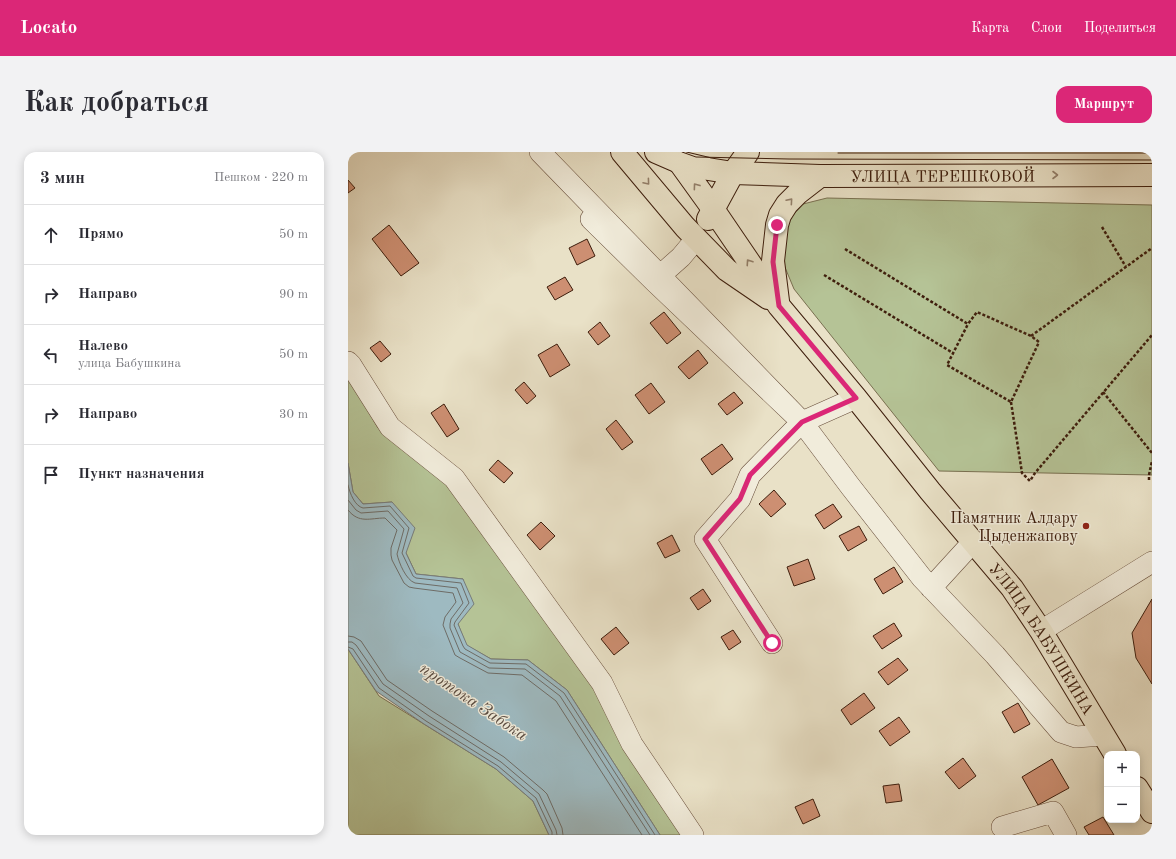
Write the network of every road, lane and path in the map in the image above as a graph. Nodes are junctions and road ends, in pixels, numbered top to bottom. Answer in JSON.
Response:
{"nodes":[{"id":1,"x":540,"y":152,"type":"edge"},
{"id":2,"x":622,"y":152,"type":"edge"},
{"id":3,"x":656,"y":152,"type":"edge"},
{"id":4,"x":748,"y":152,"type":"edge"},
{"id":5,"x":675,"y":157,"type":"edge"},
{"id":6,"x":733,"y":173,"type":"junction"},
{"id":7,"x":1152,"y":175,"type":"edge"},
{"id":8,"x":820,"y":176,"type":"junction"},
{"id":9,"x":713,"y":209,"type":"junction"},
{"id":10,"x":1102,"y":227,"type":"dead end"},
{"id":11,"x":696,"y":239,"type":"junction"},
{"id":12,"x":1152,"y":248,"type":"edge"},
{"id":13,"x":846,"y":249,"type":"dead end"},
{"id":14,"x":1126,"y":267,"type":"junction"},
{"id":15,"x":824,"y":275,"type":"dead end"},
{"id":16,"x":654,"y":281,"type":"junction"},
{"id":17,"x":779,"y":306,"type":"junction"},
{"id":18,"x":968,"y":324,"type":"junction"},
{"id":19,"x":1152,"y":335,"type":"edge"},
{"id":20,"x":1031,"y":336,"type":"junction"},
{"id":21,"x":954,"y":352,"type":"junction"},
{"id":22,"x":348,"y":362,"type":"edge"},
{"id":23,"x":1103,"y":392,"type":"junction"},
{"id":24,"x":856,"y":398,"type":"junction"},
{"id":25,"x":1011,"y":402,"type":"junction"},
{"id":26,"x":802,"y":422,"type":"junction"},
{"id":27,"x":1152,"y":453,"type":"edge"},
{"id":28,"x":1152,"y":461,"type":"edge"},
{"id":29,"x":1149,"y":480,"type":"dead end"},
{"id":30,"x":973,"y":542,"type":"junction"},
{"id":31,"x":1152,"y":562,"type":"edge"},
{"id":32,"x":931,"y":588,"type":"junction"},
{"id":33,"x":1041,"y":631,"type":"junction"},
{"id":34,"x":772,"y":643,"type":"dead end"},
{"id":35,"x":1103,"y":735,"type":"junction"},
{"id":36,"x":1113,"y":751,"type":"edge"},
{"id":37,"x":1140,"y":793,"type":"edge"},
{"id":38,"x":1152,"y":812,"type":"edge"},
{"id":39,"x":1002,"y":827,"type":"dead end"},
{"id":40,"x":693,"y":835,"type":"edge"},
{"id":41,"x":1066,"y":835,"type":"edge"}],
"edges":[{"from":1,"to":26,"type":"street"},
{"from":2,"to":11,"type":"main road","name":"УЛИЦА БАБУШКИНА","one_way":true},
{"from":3,"to":5,"type":"main road","name":"УЛИЦА ТЕРЕШКОВОЙ"},
{"from":4,"to":6,"type":"main road"},
{"from":5,"to":6,"type":"main road","name":"УЛИЦА ТЕРЕШКОВОЙ"},
{"from":9,"to":5,"type":"main road","name":"УЛИЦА БАБУШКИНА","one_way":true},
{"from":6,"to":8,"type":"main road","name":"УЛИЦА ТЕРЕШКОВОЙ"},
{"from":6,"to":9,"type":"main road"},
{"from":8,"to":7,"type":"main road","name":"УЛИЦА ТЕРЕШКОВОЙ","one_way":true},
{"from":17,"to":8,"type":"main road","one_way":true},
{"from":9,"to":11,"type":"main road"},
{"from":17,"to":9,"type":"main road","name":"УЛИЦА БАБУШКИНА","one_way":true},
{"from":10,"to":14,"type":"path"},
{"from":11,"to":16,"type":"street"},
{"from":11,"to":17,"type":"main road","name":"УЛИЦА БАБУШКИНА"},
{"from":12,"to":14,"type":"path"},
{"from":13,"to":18,"type":"path"},
{"from":14,"to":20,"type":"path"},
{"from":15,"to":21,"type":"path"},
{"from":16,"to":26,"type":"street"},
{"from":16,"to":26,"type":"street"},
{"from":17,"to":24,"type":"main road","name":"УЛИЦА БАБУШКИНА"},
{"from":18,"to":20,"type":"path"},
{"from":18,"to":21,"type":"path"},
{"from":19,"to":23,"type":"path"},
{"from":20,"to":25,"type":"path"},
{"from":21,"to":25,"type":"path"},
{"from":22,"to":40,"type":"street"},
{"from":23,"to":25,"type":"path"},
{"from":23,"to":27,"type":"path"},
{"from":24,"to":26,"type":"street"},
{"from":24,"to":30,"type":"main road","name":"УЛИЦА БАБУШКИНА"},
{"from":26,"to":32,"type":"street"},
{"from":26,"to":34,"type":"street"},
{"from":28,"to":29,"type":"path"},
{"from":30,"to":32,"type":"street"},
{"from":30,"to":33,"type":"main road","name":"УЛИЦА БАБУШКИНА"},
{"from":31,"to":33,"type":"street"},
{"from":32,"to":35,"type":"street"},
{"from":33,"to":35,"type":"main road","name":"УЛИЦА БАБУШКИНА"},
{"from":35,"to":36,"type":"main road","name":"УЛИЦА БАБУШКИНА"},
{"from":37,"to":38,"type":"main road"},
{"from":39,"to":41,"type":"street"}]}
